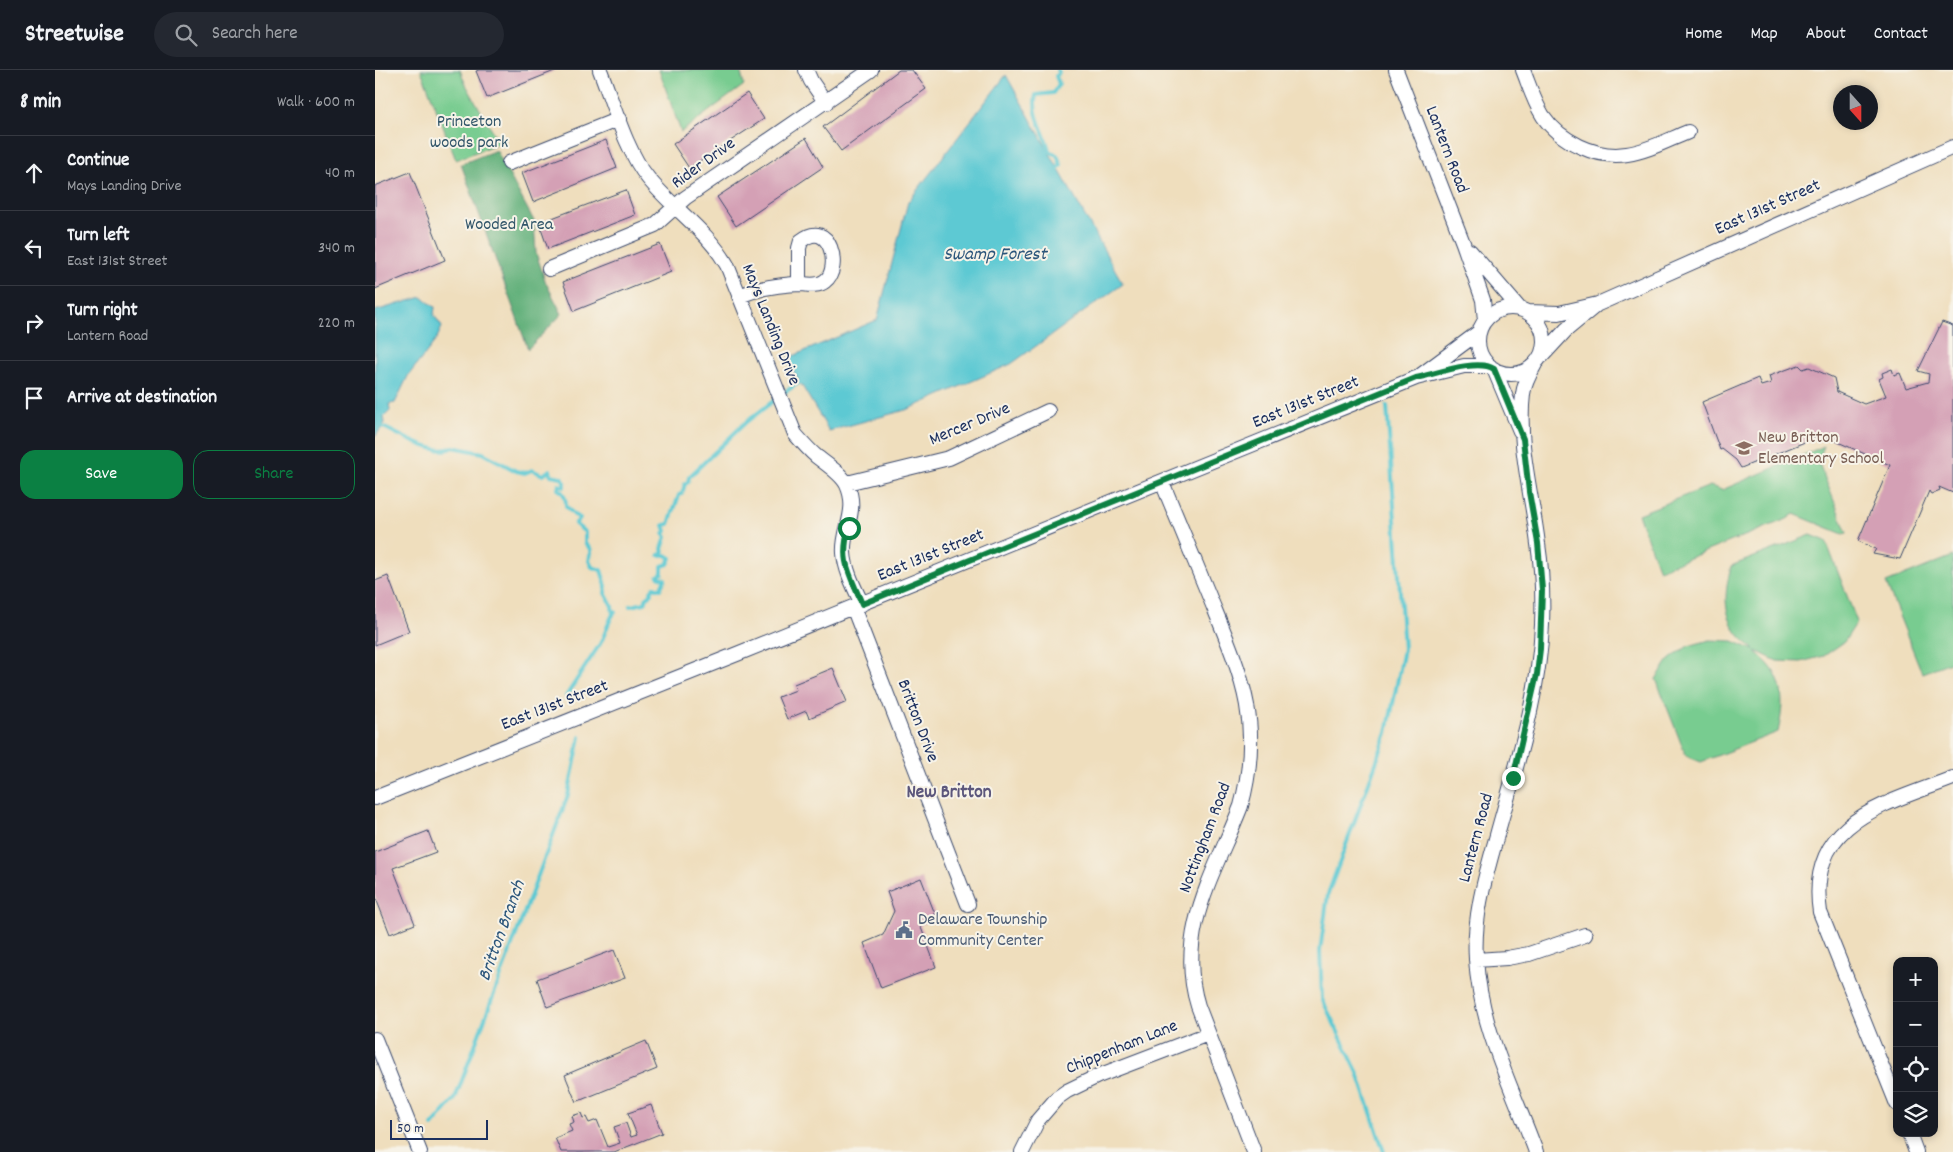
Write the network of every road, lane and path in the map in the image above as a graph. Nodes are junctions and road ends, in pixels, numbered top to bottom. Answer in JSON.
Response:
{"nodes":[{"id":1,"x":600,"y":70,"type":"edge"},
{"id":2,"x":806,"y":70,"type":"edge"},
{"id":3,"x":871,"y":70,"type":"edge"},
{"id":4,"x":1396,"y":70,"type":"edge"},
{"id":5,"x":1523,"y":70,"type":"edge"},
{"id":6,"x":826,"y":103,"type":"junction"},
{"id":7,"x":619,"y":120,"type":"junction"},
{"id":8,"x":1688,"y":132,"type":"dead end"},
{"id":9,"x":1953,"y":147,"type":"edge"},
{"id":10,"x":509,"y":163,"type":"dead end"},
{"id":11,"x":677,"y":207,"type":"junction"},
{"id":12,"x":1463,"y":243,"type":"junction"},
{"id":13,"x":549,"y":268,"type":"dead end"},
{"id":14,"x":799,"y":284,"type":"dead end"},
{"id":15,"x":739,"y":296,"type":"junction"},
{"id":16,"x":1598,"y":304,"type":"junction"},
{"id":17,"x":1523,"y":310,"type":"junction"},
{"id":18,"x":1482,"y":326,"type":"junction"},
{"id":19,"x":1537,"y":361,"type":"junction"},
{"id":20,"x":1492,"y":368,"type":"junction"},
{"id":21,"x":1416,"y":378,"type":"junction"},
{"id":22,"x":1048,"y":411,"type":"dead end"},
{"id":23,"x":1523,"y":439,"type":"junction"},
{"id":24,"x":1162,"y":482,"type":"junction"},
{"id":25,"x":847,"y":483,"type":"junction"},
{"id":26,"x":857,"y":606,"type":"junction"},
{"id":27,"x":1953,"y":778,"type":"edge"},
{"id":28,"x":375,"y":798,"type":"edge"},
{"id":29,"x":969,"y":904,"type":"dead end"},
{"id":30,"x":1585,"y":935,"type":"dead end"},
{"id":31,"x":1476,"y":960,"type":"junction"},
{"id":32,"x":1208,"y":1034,"type":"junction"},
{"id":33,"x":375,"y":1039,"type":"edge"},
{"id":34,"x":1893,"y":1094,"type":"edge"},
{"id":35,"x":1910,"y":1137,"type":"edge"},
{"id":36,"x":419,"y":1152,"type":"edge"},
{"id":37,"x":1022,"y":1152,"type":"edge"},
{"id":38,"x":1254,"y":1152,"type":"edge"},
{"id":39,"x":1536,"y":1152,"type":"edge"},
{"id":40,"x":1916,"y":1152,"type":"edge"}],
"edges":[{"from":1,"to":7,"type":"street","name":"Mays Landing Drive"},
{"from":2,"to":6,"type":"street"},
{"from":3,"to":6,"type":"street","name":"Rider Drive"},
{"from":4,"to":12,"type":"street","name":"Lantern Road"},
{"from":5,"to":8,"type":"street"},
{"from":6,"to":11,"type":"street","name":"Rider Drive"},
{"from":7,"to":10,"type":"street"},
{"from":7,"to":11,"type":"street","name":"Mays Landing Drive"},
{"from":9,"to":16,"type":"street","name":"East 131st Street"},
{"from":11,"to":13,"type":"street","name":"Rider Drive"},
{"from":11,"to":15,"type":"street","name":"Mays Landing Drive"},
{"from":12,"to":17,"type":"street","name":"Lantern Road"},
{"from":12,"to":18,"type":"street","name":"Lantern Road"},
{"from":14,"to":15,"type":"street"},
{"from":15,"to":25,"type":"street","name":"Mays Landing Drive"},
{"from":16,"to":17,"type":"street","name":"East 131st Street"},
{"from":16,"to":19,"type":"street","name":"East 131st Street"},
{"from":17,"to":18,"type":"street"},
{"from":17,"to":19,"type":"street"},
{"from":18,"to":20,"type":"street"},
{"from":18,"to":21,"type":"street","name":"East 131st Street"},
{"from":19,"to":20,"type":"street"},
{"from":19,"to":23,"type":"street","name":"Lantern Road"},
{"from":20,"to":21,"type":"street","name":"East 131st Street"},
{"from":20,"to":23,"type":"street","name":"Lantern Road"},
{"from":21,"to":24,"type":"street","name":"East 131st Street"},
{"from":22,"to":25,"type":"street","name":"Mercer Drive"},
{"from":23,"to":31,"type":"street","name":"Lantern Road"},
{"from":24,"to":26,"type":"street","name":"East 131st Street"},
{"from":24,"to":32,"type":"street","name":"Nottingham Road"},
{"from":25,"to":26,"type":"street"},
{"from":26,"to":28,"type":"street","name":"East 131st Street"},
{"from":26,"to":29,"type":"street","name":"Britton Drive"},
{"from":27,"to":34,"type":"street"},
{"from":30,"to":31,"type":"street"},
{"from":31,"to":39,"type":"street","name":"Lantern Road"},
{"from":32,"to":37,"type":"street","name":"Chippenham Lane"},
{"from":32,"to":38,"type":"street","name":"Nottingham Road"},
{"from":33,"to":36,"type":"street"},
{"from":35,"to":40,"type":"street"}]}
